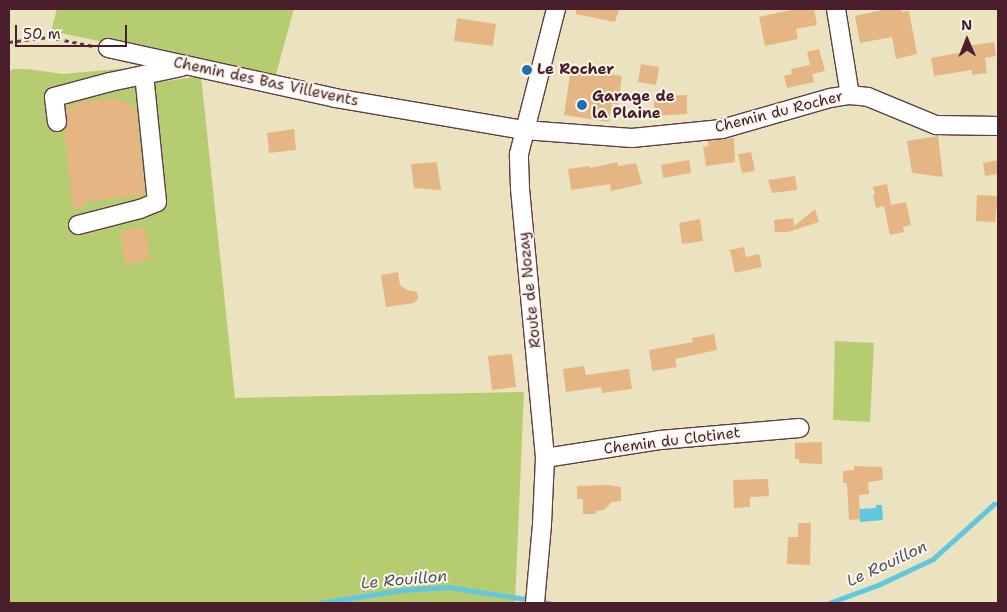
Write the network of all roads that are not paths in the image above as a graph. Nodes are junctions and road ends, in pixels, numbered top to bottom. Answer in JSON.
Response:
{"nodes":[{"id":1,"x":556,"y":9,"type":"edge"},
{"id":2,"x":836,"y":9,"type":"edge"},
{"id":3,"x":108,"y":48,"type":"road end"},
{"id":4,"x":189,"y":66,"type":"junction"},
{"id":5,"x":144,"y":75,"type":"junction"},
{"id":6,"x":850,"y":94,"type":"junction"},
{"id":7,"x":57,"y":122,"type":"dead end"},
{"id":8,"x":998,"y":126,"type":"edge"},
{"id":9,"x":524,"y":130,"type":"junction"},
{"id":10,"x":78,"y":225,"type":"dead end"},
{"id":11,"x":799,"y":428,"type":"dead end"},
{"id":12,"x":545,"y":458,"type":"junction"},
{"id":13,"x":535,"y":603,"type":"edge"}],
"edges":[{"from":1,"to":9,"type":"street","name":"Route de Nozay"},
{"from":2,"to":6,"type":"street"},
{"from":3,"to":4,"type":"street","name":"Chemin des Bas Villevents"},
{"from":4,"to":5,"type":"street"},
{"from":4,"to":9,"type":"street","name":"Chemin des Bas Villevents"},
{"from":5,"to":7,"type":"street"},
{"from":5,"to":10,"type":"street"},
{"from":6,"to":8,"type":"street","name":"Chemin du Rocher"},
{"from":6,"to":9,"type":"street","name":"Chemin du Rocher"},
{"from":9,"to":12,"type":"street","name":"Route de Nozay"},
{"from":11,"to":12,"type":"street","name":"Chemin du Clotinet"},
{"from":12,"to":13,"type":"street","name":"Route de Nozay"}]}
